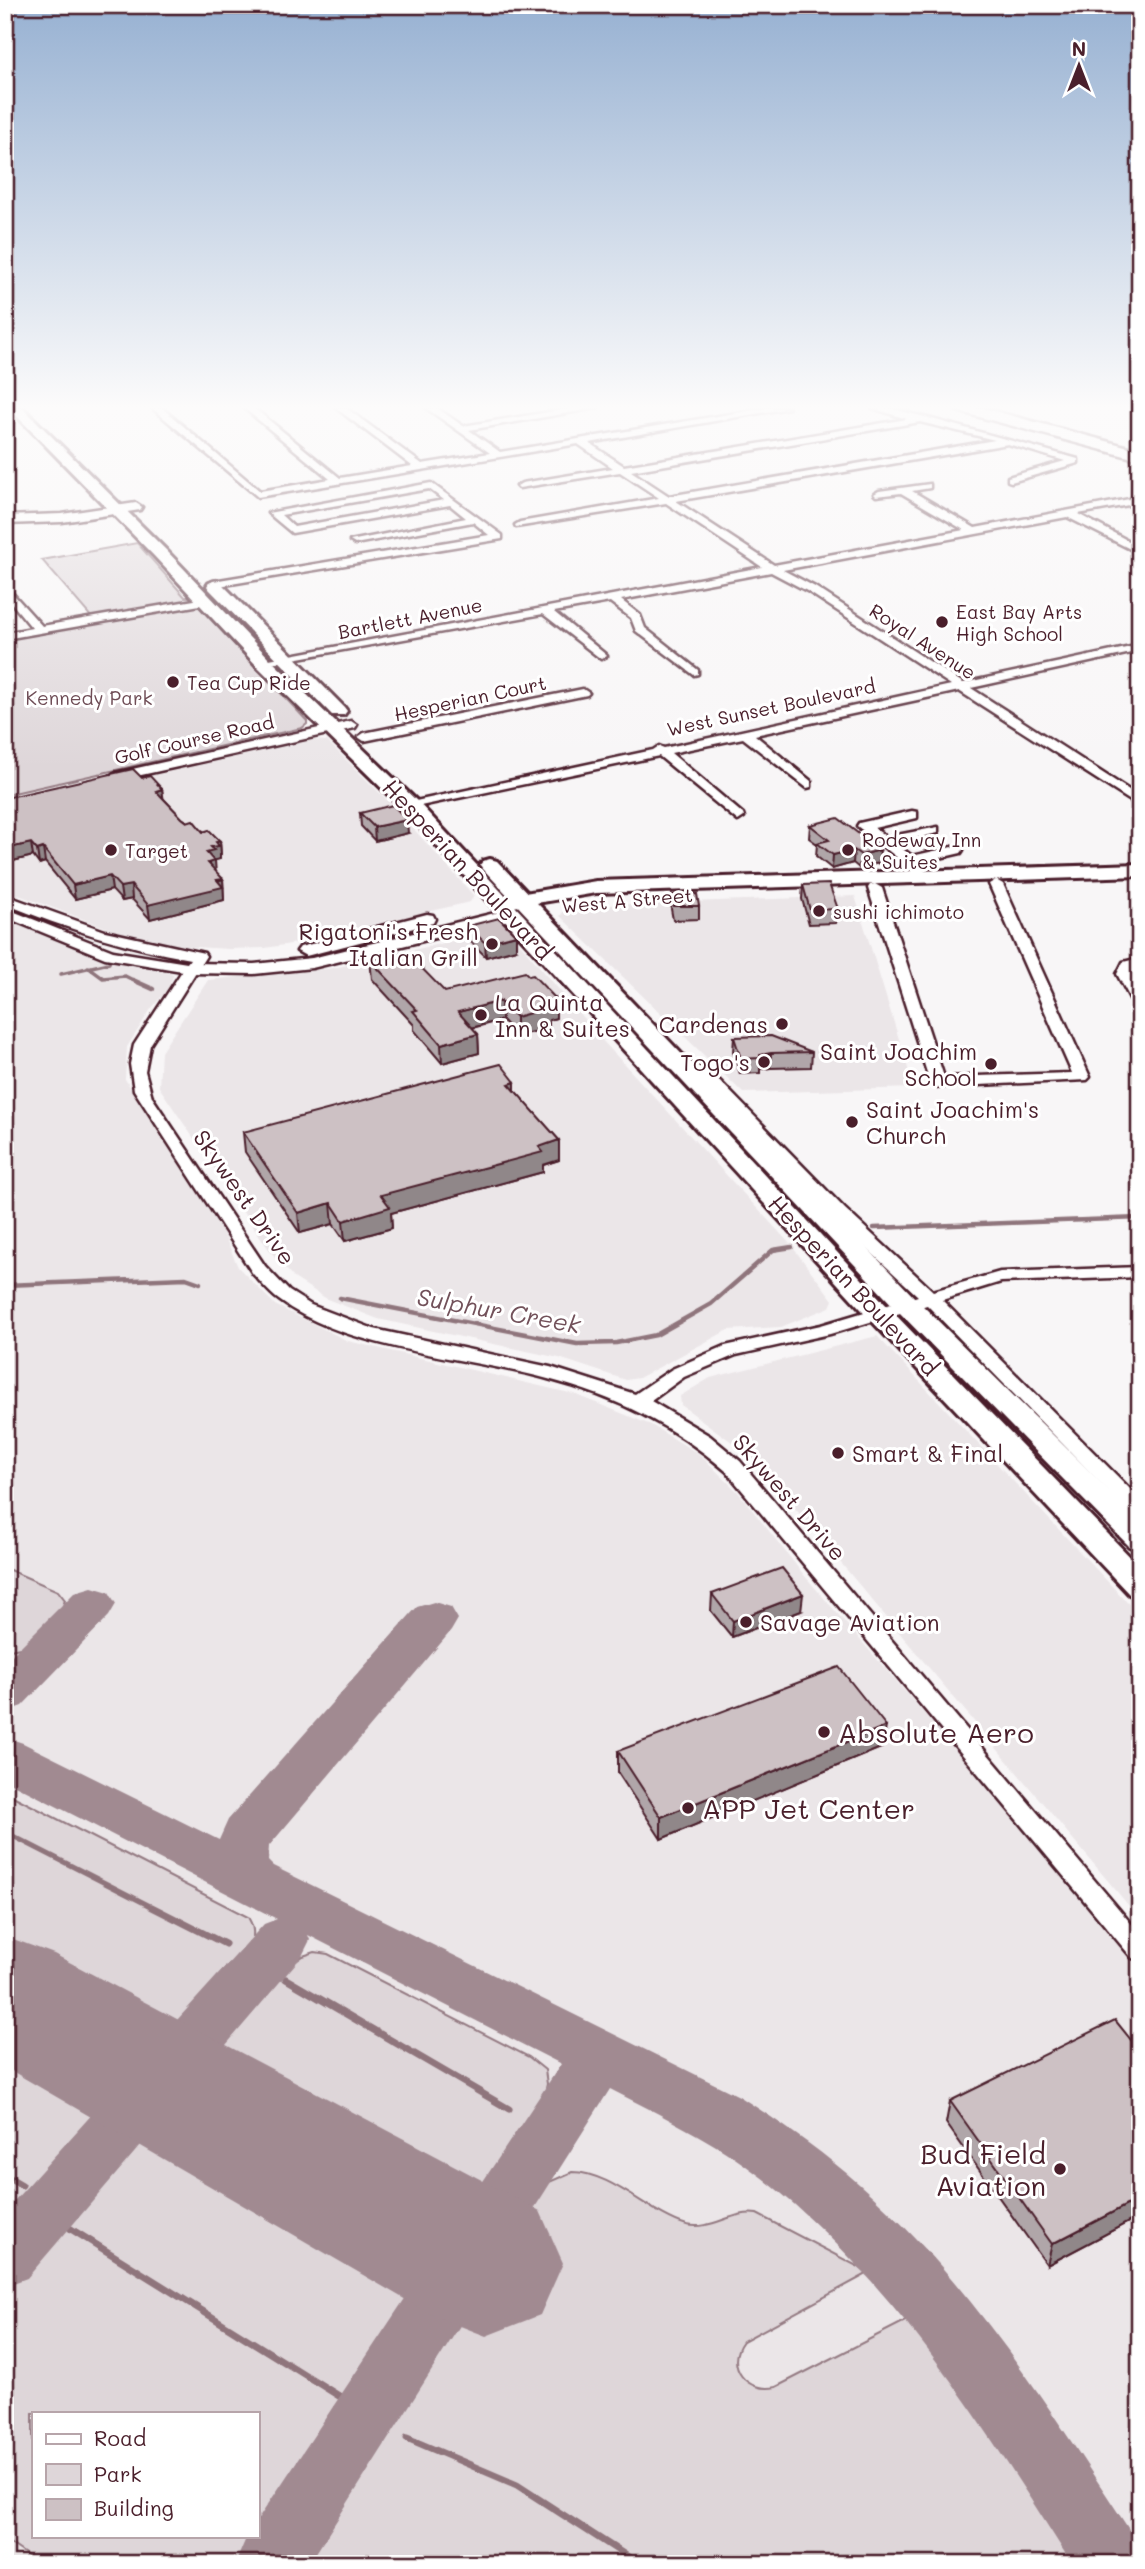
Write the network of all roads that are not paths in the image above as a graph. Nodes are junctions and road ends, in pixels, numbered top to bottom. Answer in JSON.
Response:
{"nodes":[{"id":1,"x":136,"y":528,"type":"edge"},
{"id":2,"x":157,"y":528,"type":"edge"},
{"id":3,"x":340,"y":528,"type":"edge"},
{"id":4,"x":427,"y":528,"type":"edge"},
{"id":5,"x":486,"y":528,"type":"edge"},
{"id":6,"x":712,"y":528,"type":"edge"},
{"id":7,"x":969,"y":528,"type":"edge"},
{"id":8,"x":990,"y":528,"type":"edge"},
{"id":9,"x":1096,"y":528,"type":"edge"},
{"id":10,"x":974,"y":531,"type":"junction"},
{"id":11,"x":355,"y":541,"type":"junction"},
{"id":12,"x":1140,"y":551,"type":"edge"},
{"id":13,"x":376,"y":559,"type":"junction"},
{"id":14,"x":169,"y":562,"type":"junction"},
{"id":15,"x":774,"y":568,"type":"junction"},
{"id":16,"x":198,"y":569,"type":"junction"},
{"id":17,"x":213,"y":584,"type":"junction"},
{"id":18,"x":5,"y":588,"type":"edge"},
{"id":19,"x":612,"y":598,"type":"junction"},
{"id":20,"x":206,"y":601,"type":"junction"},
{"id":21,"x":545,"y":611,"type":"junction"},
{"id":22,"x":38,"y":628,"type":"dead end"},
{"id":23,"x":5,"y":636,"type":"edge"},
{"id":24,"x":1140,"y":648,"type":"edge"},
{"id":25,"x":601,"y":656,"type":"dead end"},
{"id":26,"x":288,"y":659,"type":"junction"},
{"id":27,"x":264,"y":663,"type":"junction"},
{"id":28,"x":694,"y":672,"type":"dead end"},
{"id":29,"x":962,"y":687,"type":"junction"},
{"id":30,"x":583,"y":692,"type":"dead end"},
{"id":31,"x":331,"y":728,"type":"junction"},
{"id":32,"x":358,"y":731,"type":"junction"},
{"id":33,"x":744,"y":732,"type":"junction"},
{"id":34,"x":659,"y":750,"type":"junction"},
{"id":35,"x":98,"y":780,"type":"edge"},
{"id":36,"x":807,"y":784,"type":"dead end"},
{"id":37,"x":1140,"y":803,"type":"edge"},
{"id":38,"x":420,"y":804,"type":"junction"},
{"id":39,"x":912,"y":815,"type":"dead end"},
{"id":40,"x":738,"y":817,"type":"dead end"},
{"id":41,"x":933,"y":830,"type":"dead end"},
{"id":42,"x":885,"y":842,"type":"junction"},
{"id":43,"x":956,"y":850,"type":"dead end"},
{"id":44,"x":910,"y":860,"type":"junction"},
{"id":45,"x":1140,"y":870,"type":"edge"},
{"id":46,"x":925,"y":877,"type":"junction"},
{"id":47,"x":1140,"y":879,"type":"edge"},
{"id":48,"x":752,"y":881,"type":"junction"},
{"id":49,"x":879,"y":883,"type":"junction"},
{"id":50,"x":996,"y":884,"type":"junction"},
{"id":51,"x":733,"y":893,"type":"junction"},
{"id":52,"x":5,"y":899,"type":"edge"},
{"id":53,"x":517,"y":906,"type":"junction"},
{"id":54,"x":5,"y":912,"type":"edge"},
{"id":55,"x":196,"y":962,"type":"junction"},
{"id":56,"x":1134,"y":963,"type":"edge"},
{"id":57,"x":1140,"y":1004,"type":"edge"},
{"id":58,"x":1140,"y":1272,"type":"edge"},
{"id":59,"x":906,"y":1306,"type":"junction"},
{"id":60,"x":637,"y":1402,"type":"junction"},
{"id":61,"x":1140,"y":1511,"type":"edge"},
{"id":62,"x":1140,"y":1539,"type":"edge"},
{"id":63,"x":1140,"y":1586,"type":"edge"},
{"id":64,"x":1140,"y":1951,"type":"edge"}],
"edges":[{"from":1,"to":14,"type":"main road","name":"Hesperian Boulevard"},
{"from":2,"to":16,"type":"main road","name":"Hesperian Boulevard"},
{"from":3,"to":11,"type":"street"},
{"from":4,"to":11,"type":"street"},
{"from":5,"to":13,"type":"street"},
{"from":6,"to":15,"type":"street","name":"Royal Avenue"},
{"from":7,"to":10,"type":"street"},
{"from":8,"to":10,"type":"street","name":"Bartlett Avenue"},
{"from":9,"to":12,"type":"street"},
{"from":10,"to":15,"type":"street","name":"Bartlett Avenue"},
{"from":11,"to":13,"type":"street"},
{"from":13,"to":17,"type":"street"},
{"from":14,"to":16,"type":"main road"},
{"from":14,"to":20,"type":"main road","name":"Hesperian Boulevard"},
{"from":15,"to":19,"type":"street","name":"Bartlett Avenue"},
{"from":15,"to":29,"type":"street","name":"Royal Avenue"},
{"from":16,"to":17,"type":"main road","name":"Hesperian Boulevard"},
{"from":17,"to":26,"type":"main road","name":"Hesperian Boulevard"},
{"from":18,"to":22,"type":"street"},
{"from":19,"to":21,"type":"street","name":"Bartlett Avenue"},
{"from":19,"to":28,"type":"street"},
{"from":20,"to":23,"type":"street"},
{"from":20,"to":27,"type":"main road","name":"Hesperian Boulevard"},
{"from":21,"to":25,"type":"street"},
{"from":21,"to":26,"type":"street","name":"Bartlett Avenue"},
{"from":24,"to":29,"type":"street","name":"West Sunset Boulevard"},
{"from":26,"to":27,"type":"street","name":"Bartlett Avenue"},
{"from":26,"to":32,"type":"main road","name":"Hesperian Boulevard"},
{"from":27,"to":31,"type":"main road","name":"Hesperian Boulevard"},
{"from":29,"to":33,"type":"street","name":"West Sunset Boulevard"},
{"from":29,"to":37,"type":"street","name":"Royal Avenue"},
{"from":30,"to":32,"type":"street","name":"Hesperian Court"},
{"from":31,"to":32,"type":"street","name":"Golf Course Road"},
{"from":31,"to":35,"type":"street","name":"Golf Course Road"},
{"from":31,"to":38,"type":"main road","name":"Hesperian Boulevard"},
{"from":32,"to":38,"type":"main road","name":"Hesperian Boulevard"},
{"from":33,"to":34,"type":"street","name":"West Sunset Boulevard"},
{"from":33,"to":36,"type":"street"},
{"from":34,"to":38,"type":"street","name":"West Sunset Boulevard"},
{"from":34,"to":40,"type":"street"},
{"from":38,"to":53,"type":"main road","name":"Hesperian Boulevard"},
{"from":39,"to":42,"type":"street"},
{"from":41,"to":42,"type":"street"},
{"from":42,"to":44,"type":"street"},
{"from":43,"to":44,"type":"street"},
{"from":44,"to":46,"type":"street"},
{"from":45,"to":46,"type":"main road","name":"West A Street"},
{"from":46,"to":49,"type":"main road","name":"West A Street"},
{"from":47,"to":50,"type":"main road","name":"West A Street"},
{"from":48,"to":49,"type":"main road","name":"West A Street"},
{"from":48,"to":51,"type":"main road"},
{"from":48,"to":53,"type":"main road","name":"West A Street"},
{"from":49,"to":50,"type":"main road","name":"West A Street"},
{"from":49,"to":50,"type":"street"},
{"from":49,"to":51,"type":"main road","name":"West A Street"},
{"from":51,"to":53,"type":"main road","name":"West A Street"},
{"from":52,"to":55,"type":"street","name":"West A Street"},
{"from":53,"to":55,"type":"street","name":"West A Street"},
{"from":53,"to":59,"type":"main road","name":"Hesperian Boulevard"},
{"from":53,"to":59,"type":"main road","name":"Hesperian Boulevard"},
{"from":54,"to":55,"type":"street","name":"West A Street"},
{"from":55,"to":60,"type":"street","name":"Skywest Drive"},
{"from":56,"to":57,"type":"street"},
{"from":58,"to":59,"type":"street"},
{"from":59,"to":60,"type":"street"},
{"from":59,"to":61,"type":"street","name":"Hesperian Boulevard"},
{"from":59,"to":62,"type":"main road","name":"Hesperian Boulevard"},
{"from":59,"to":63,"type":"main road","name":"Hesperian Boulevard"},
{"from":60,"to":64,"type":"street","name":"Skywest Drive"}]}
